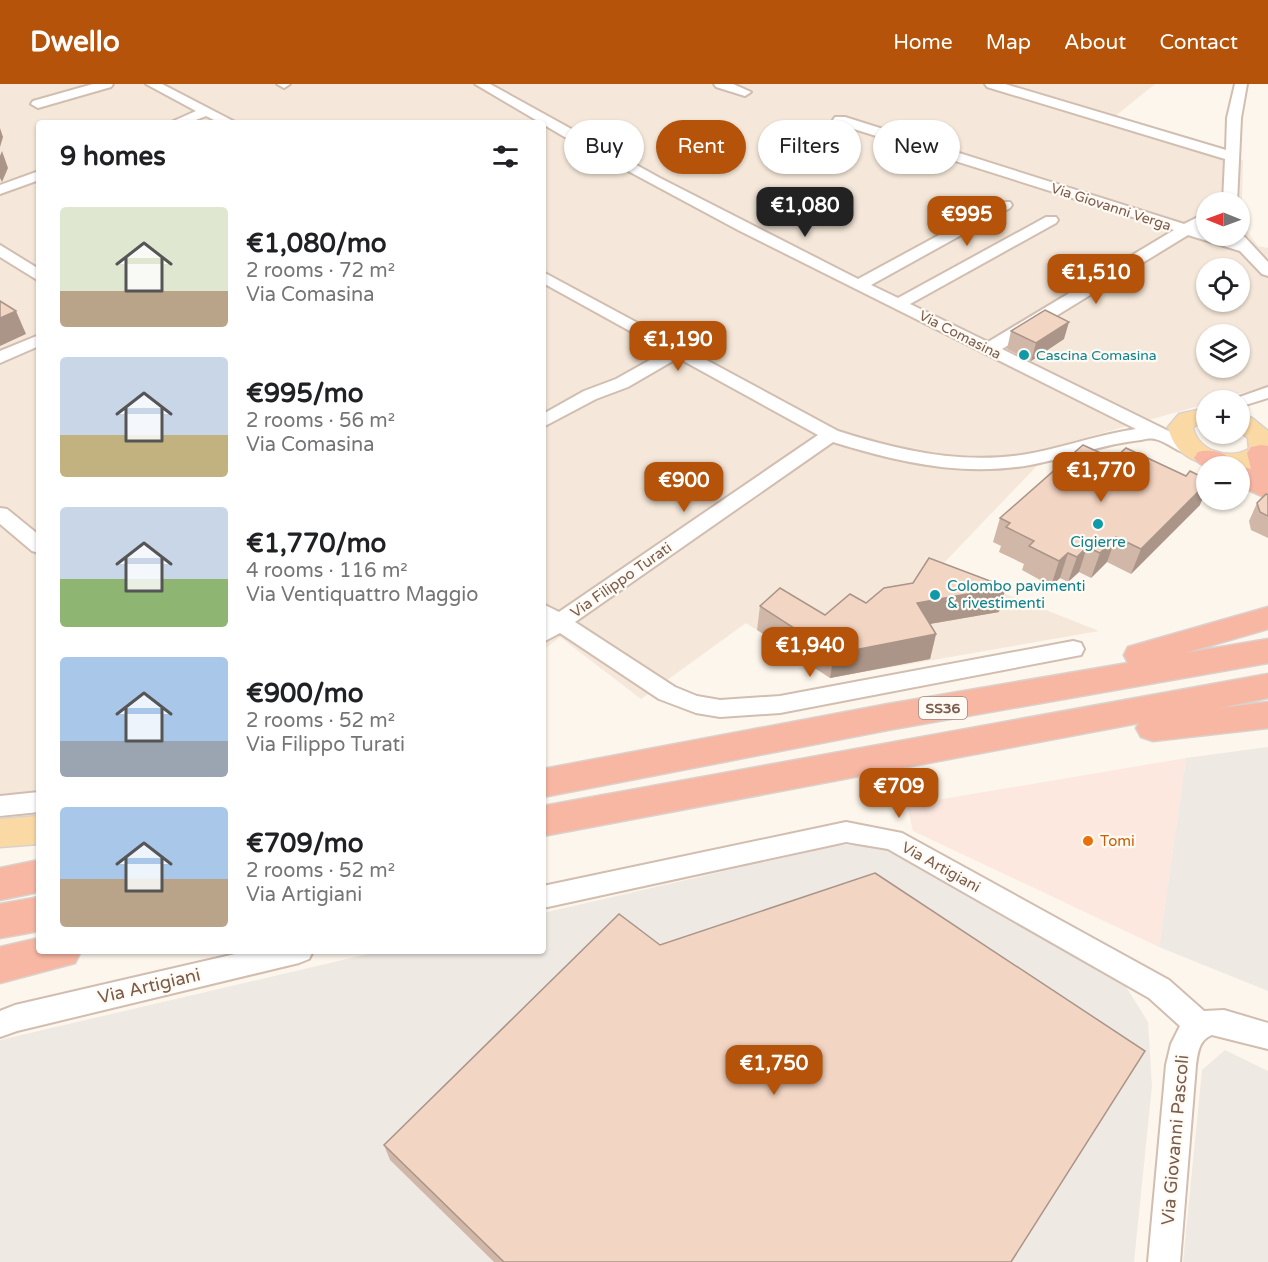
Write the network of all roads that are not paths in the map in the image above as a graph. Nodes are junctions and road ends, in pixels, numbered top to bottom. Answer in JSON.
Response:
{"nodes":[{"id":1,"x":107,"y":84,"type":"edge"},
{"id":2,"x":152,"y":84,"type":"edge"},
{"id":3,"x":481,"y":84,"type":"edge"},
{"id":4,"x":720,"y":84,"type":"edge"},
{"id":5,"x":994,"y":84,"type":"edge"},
{"id":6,"x":1240,"y":84,"type":"edge"},
{"id":7,"x":745,"y":92,"type":"dead end"},
{"id":8,"x":38,"y":104,"type":"dead end"},
{"id":9,"x":205,"y":112,"type":"junction"},
{"id":10,"x":184,"y":120,"type":"edge"},
{"id":11,"x":223,"y":120,"type":"edge"},
{"id":12,"x":544,"y":120,"type":"edge"},
{"id":13,"x":546,"y":121,"type":"edge"},
{"id":14,"x":861,"y":127,"type":"edge"},
{"id":15,"x":1231,"y":156,"type":"junction"},
{"id":16,"x":36,"y":176,"type":"edge"},
{"id":17,"x":0,"y":190,"type":"edge"},
{"id":18,"x":1230,"y":192,"type":"edge"},
{"id":19,"x":1005,"y":205,"type":"dead end"},
{"id":20,"x":1051,"y":220,"type":"dead end"},
{"id":21,"x":1196,"y":224,"type":"edge"},
{"id":22,"x":1186,"y":231,"type":"junction"},
{"id":23,"x":1196,"y":233,"type":"edge"},
{"id":24,"x":1244,"y":246,"type":"edge"},
{"id":25,"x":0,"y":249,"type":"edge"},
{"id":26,"x":1268,"y":271,"type":"edge"},
{"id":27,"x":36,"y":274,"type":"edge"},
{"id":28,"x":546,"y":279,"type":"edge"},
{"id":29,"x":860,"y":284,"type":"junction"},
{"id":30,"x":899,"y":304,"type":"junction"},
{"id":31,"x":36,"y":341,"type":"edge"},
{"id":32,"x":988,"y":350,"type":"junction"},
{"id":33,"x":677,"y":351,"type":"junction"},
{"id":34,"x":0,"y":358,"type":"edge"},
{"id":35,"x":1268,"y":392,"type":"edge"},
{"id":36,"x":1250,"y":398,"type":"edge"},
{"id":37,"x":1118,"y":414,"type":"junction"},
{"id":38,"x":1196,"y":416,"type":"edge"},
{"id":39,"x":1268,"y":417,"type":"edge"},
{"id":40,"x":1196,"y":418,"type":"edge"},
{"id":41,"x":1250,"y":418,"type":"edge"},
{"id":42,"x":546,"y":420,"type":"edge"},
{"id":43,"x":1250,"y":428,"type":"edge"},
{"id":44,"x":1160,"y":433,"type":"junction"},
{"id":45,"x":831,"y":435,"type":"junction"},
{"id":46,"x":1265,"y":453,"type":"edge"},
{"id":47,"x":1203,"y":456,"type":"edge"},
{"id":48,"x":1205,"y":456,"type":"edge"},
{"id":49,"x":1250,"y":460,"type":"edge"},
{"id":50,"x":1250,"y":480,"type":"edge"},
{"id":51,"x":1268,"y":490,"type":"edge"},
{"id":52,"x":0,"y":514,"type":"edge"},
{"id":53,"x":36,"y":544,"type":"edge"},
{"id":54,"x":1268,"y":618,"type":"edge"},
{"id":55,"x":548,"y":623,"type":"edge"},
{"id":56,"x":1073,"y":649,"type":"dead end"},
{"id":57,"x":1268,"y":651,"type":"edge"},
{"id":58,"x":1268,"y":686,"type":"edge"},
{"id":59,"x":1268,"y":715,"type":"edge"},
{"id":60,"x":888,"y":717,"type":"junction"},
{"id":61,"x":981,"y":741,"type":"junction"},
{"id":62,"x":618,"y":769,"type":"junction"},
{"id":63,"x":546,"y":775,"type":"edge"},
{"id":64,"x":546,"y":782,"type":"edge"},
{"id":65,"x":36,"y":802,"type":"edge"},
{"id":66,"x":0,"y":806,"type":"edge"},
{"id":67,"x":590,"y":812,"type":"junction"},
{"id":68,"x":546,"y":819,"type":"edge"},
{"id":69,"x":546,"y":829,"type":"edge"},
{"id":70,"x":36,"y":830,"type":"edge"},
{"id":71,"x":0,"y":833,"type":"edge"},
{"id":72,"x":36,"y":877,"type":"edge"},
{"id":73,"x":0,"y":884,"type":"edge"},
{"id":74,"x":546,"y":896,"type":"edge"},
{"id":75,"x":36,"y":915,"type":"edge"},
{"id":76,"x":0,"y":921,"type":"edge"},
{"id":77,"x":48,"y":954,"type":"edge"},
{"id":78,"x":286,"y":954,"type":"edge"},
{"id":79,"x":0,"y":965,"type":"edge"},
{"id":80,"x":0,"y":1024,"type":"edge"},
{"id":81,"x":1200,"y":1025,"type":"junction"},
{"id":82,"x":1268,"y":1036,"type":"edge"},
{"id":83,"x":1164,"y":1262,"type":"edge"}],
"edges":[{"from":1,"to":8,"type":"street"},
{"from":2,"to":9,"type":"street"},
{"from":3,"to":12,"type":"street","name":"Via Comasina"},
{"from":4,"to":7,"type":"street"},
{"from":5,"to":15,"type":"street"},
{"from":6,"to":15,"type":"street"},
{"from":9,"to":10,"type":"street"},
{"from":9,"to":11,"type":"street"},
{"from":13,"to":29,"type":"street","name":"Via Comasina"},
{"from":14,"to":22,"type":"street","name":"Via Giovanni Verga"},
{"from":15,"to":18,"type":"street"},
{"from":16,"to":17,"type":"street"},
{"from":19,"to":29,"type":"street"},
{"from":20,"to":30,"type":"street","name":"Via Comasina"},
{"from":21,"to":22,"type":"street"},
{"from":22,"to":23,"type":"street","name":"Via Giovanni Verga"},
{"from":22,"to":32,"type":"street"},
{"from":24,"to":26,"type":"street"},
{"from":25,"to":27,"type":"street"},
{"from":28,"to":33,"type":"street"},
{"from":29,"to":30,"type":"street","name":"Via Comasina"},
{"from":30,"to":32,"type":"street","name":"Via Comasina"},
{"from":31,"to":34,"type":"street"},
{"from":32,"to":37,"type":"street","name":"Via Comasina"},
{"from":33,"to":42,"type":"street"},
{"from":33,"to":45,"type":"street"},
{"from":35,"to":36,"type":"street"},
{"from":37,"to":38,"type":"street"},
{"from":37,"to":44,"type":"street"},
{"from":39,"to":41,"type":"main road"},
{"from":40,"to":48,"type":"main road"},
{"from":43,"to":46,"type":"main road"},
{"from":44,"to":45,"type":"street"},
{"from":44,"to":47,"type":"street"},
{"from":45,"to":55,"type":"street","name":"Via Filippo Turati"},
{"from":46,"to":49,"type":"main road"},
{"from":50,"to":51,"type":"highway"},
{"from":52,"to":53,"type":"street"},
{"from":54,"to":60,"type":"highway"},
{"from":55,"to":56,"type":"street"},
{"from":57,"to":60,"type":"highway","number":"SS36"},
{"from":58,"to":61,"type":"highway"},
{"from":59,"to":61,"type":"highway"},
{"from":60,"to":62,"type":"highway","number":"SS36"},
{"from":61,"to":67,"type":"highway"},
{"from":62,"to":63,"type":"highway","number":"SS36"},
{"from":62,"to":64,"type":"highway","number":"SS36"},
{"from":65,"to":66,"type":"street"},
{"from":67,"to":68,"type":"highway"},
{"from":67,"to":69,"type":"highway"},
{"from":70,"to":71,"type":"main road"},
{"from":72,"to":73,"type":"highway"},
{"from":74,"to":81,"type":"street","name":"Via Artigiani"},
{"from":75,"to":76,"type":"highway"},
{"from":77,"to":79,"type":"highway"},
{"from":78,"to":80,"type":"street","name":"Via Artigiani"},
{"from":81,"to":82,"type":"street"},
{"from":81,"to":83,"type":"street","name":"Via Giovanni Pascoli"}]}
